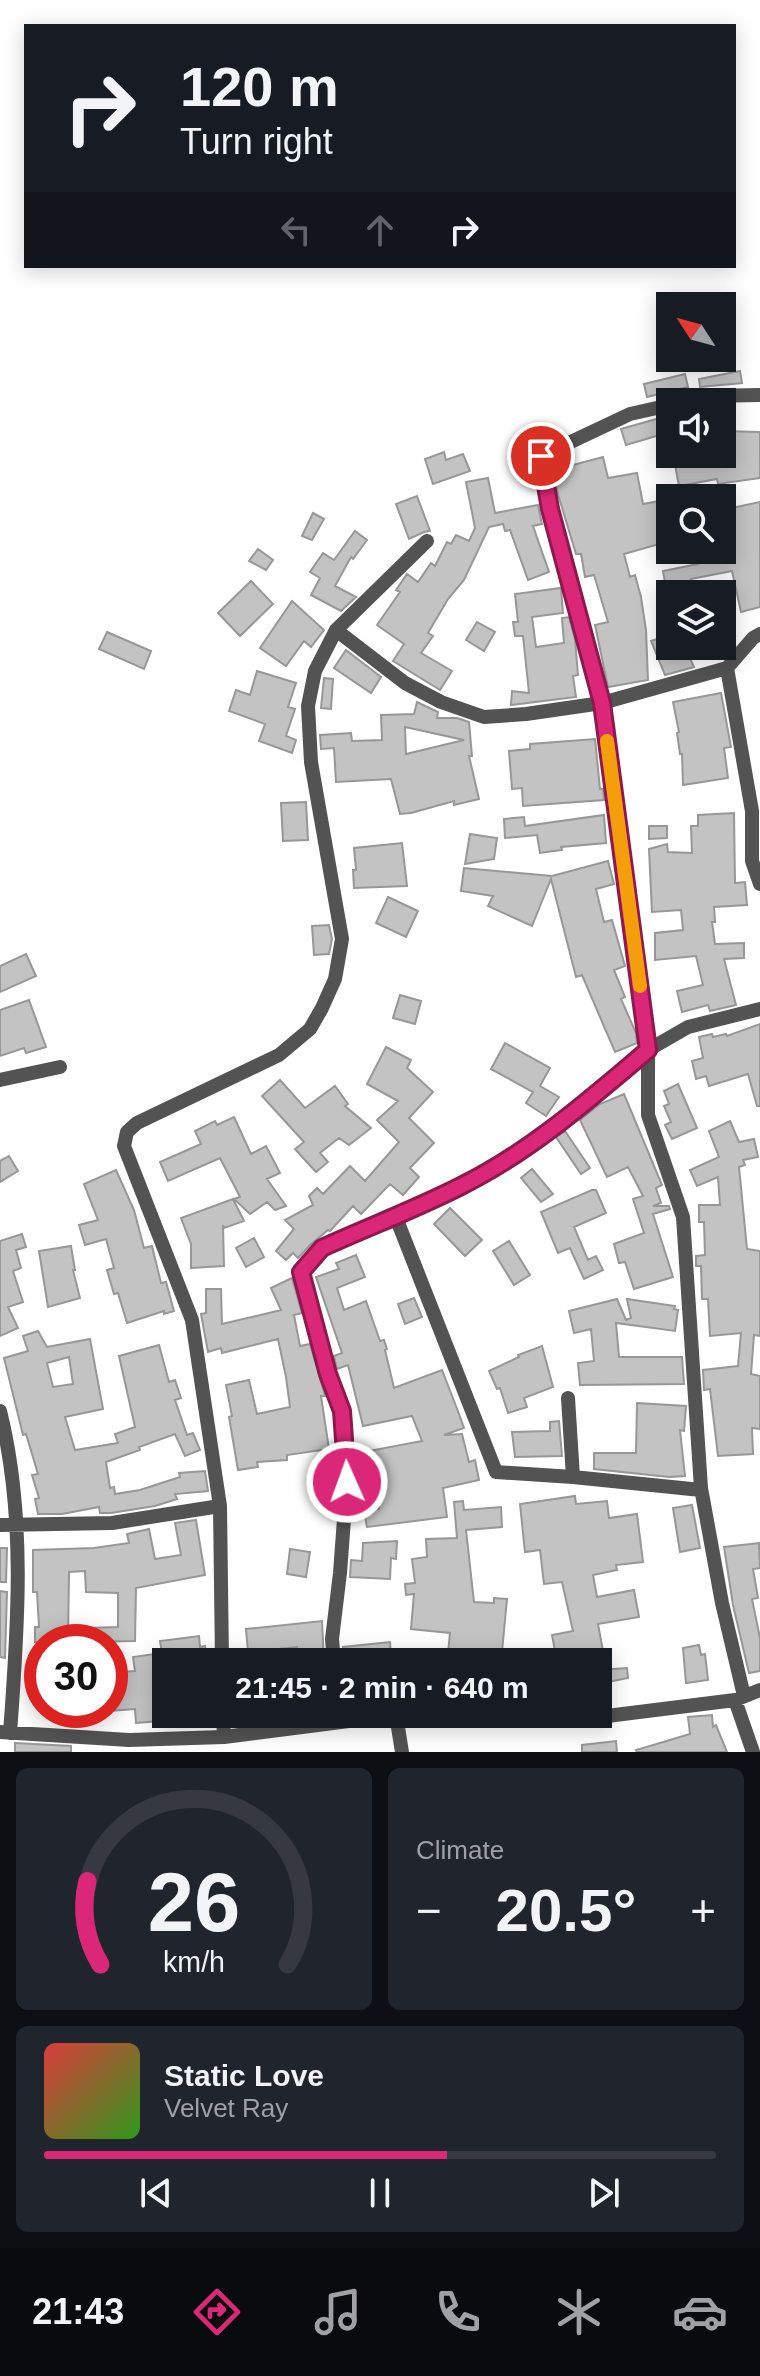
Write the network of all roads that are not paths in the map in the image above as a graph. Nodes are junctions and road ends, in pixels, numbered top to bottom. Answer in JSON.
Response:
{"nodes":[{"id":1,"x":736,"y":395,"type":"edge"},
{"id":2,"x":760,"y":395,"type":"edge"},
{"id":3,"x":656,"y":408,"type":"edge"},
{"id":4,"x":427,"y":541,"type":"dead end"},
{"id":5,"x":336,"y":630,"type":"junction"},
{"id":6,"x":760,"y":634,"type":"edge"},
{"id":7,"x":727,"y":668,"type":"junction"},
{"id":8,"x":602,"y":703,"type":"junction"},
{"id":9,"x":756,"y":811,"type":"edge"},
{"id":10,"x":760,"y":884,"type":"edge"},
{"id":11,"x":760,"y":1009,"type":"edge"},
{"id":12,"x":648,"y":1050,"type":"junction"},
{"id":13,"x":60,"y":1067,"type":"dead end"},
{"id":14,"x":0,"y":1080,"type":"edge"},
{"id":15,"x":395,"y":1215,"type":"junction"},
{"id":16,"x":568,"y":1398,"type":"dead end"},
{"id":17,"x":0,"y":1411,"type":"edge"},
{"id":18,"x":573,"y":1477,"type":"junction"},
{"id":19,"x":701,"y":1490,"type":"junction"},
{"id":20,"x":220,"y":1506,"type":"junction"},
{"id":21,"x":8,"y":1525,"type":"edge"},
{"id":22,"x":222,"y":1648,"type":"edge"},
{"id":23,"x":333,"y":1648,"type":"edge"},
{"id":24,"x":760,"y":1690,"type":"edge"},
{"id":25,"x":739,"y":1698,"type":"junction"},
{"id":26,"x":612,"y":1715,"type":"edge"},
{"id":27,"x":224,"y":1728,"type":"edge"},
{"id":28,"x":278,"y":1728,"type":"edge"},
{"id":29,"x":398,"y":1728,"type":"edge"},
{"id":30,"x":5,"y":1733,"type":"edge"},
{"id":31,"x":224,"y":1737,"type":"junction"},
{"id":32,"x":129,"y":1746,"type":"edge"},
{"id":33,"x":402,"y":1752,"type":"edge"},
{"id":34,"x":753,"y":1752,"type":"edge"}],
"edges":[{"from":1,"to":2,"type":"street"},
{"from":3,"to":8,"type":"street"},
{"from":4,"to":5,"type":"street"},
{"from":5,"to":8,"type":"street"},
{"from":5,"to":20,"type":"street"},
{"from":6,"to":7,"type":"street"},
{"from":7,"to":8,"type":"street"},
{"from":7,"to":9,"type":"street"},
{"from":8,"to":12,"type":"street"},
{"from":9,"to":10,"type":"street"},
{"from":11,"to":12,"type":"street"},
{"from":12,"to":15,"type":"street"},
{"from":12,"to":19,"type":"street"},
{"from":13,"to":14,"type":"street"},
{"from":15,"to":18,"type":"street"},
{"from":15,"to":23,"type":"street"},
{"from":16,"to":18,"type":"street"},
{"from":17,"to":21,"type":"street"},
{"from":18,"to":19,"type":"street"},
{"from":19,"to":25,"type":"street"},
{"from":20,"to":21,"type":"street"},
{"from":20,"to":22,"type":"street"},
{"from":21,"to":30,"type":"street"},
{"from":24,"to":25,"type":"street"},
{"from":25,"to":26,"type":"street"},
{"from":25,"to":34,"type":"street"},
{"from":27,"to":31,"type":"street"},
{"from":28,"to":31,"type":"street"},
{"from":29,"to":33,"type":"street"},
{"from":30,"to":32,"type":"street"},
{"from":31,"to":32,"type":"street"}]}
